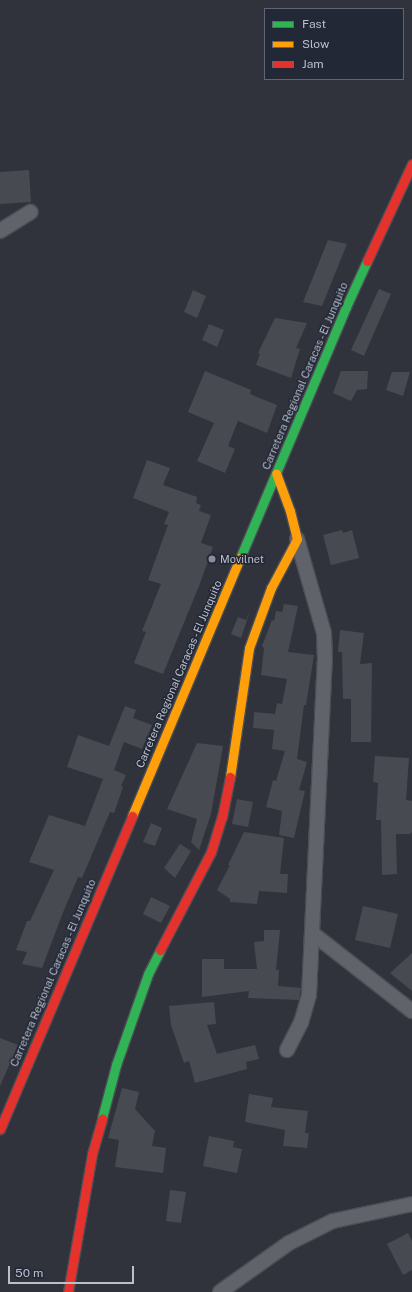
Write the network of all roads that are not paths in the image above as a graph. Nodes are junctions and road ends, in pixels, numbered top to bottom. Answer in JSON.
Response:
{"nodes":[{"id":1,"x":412,"y":164,"type":"edge"},
{"id":2,"x":31,"y":212,"type":"dead end"},
{"id":3,"x":0,"y":231,"type":"edge"},
{"id":4,"x":276,"y":473,"type":"junction"},
{"id":5,"x":298,"y":540,"type":"junction"},
{"id":6,"x":312,"y":933,"type":"junction"},
{"id":7,"x":412,"y":1011,"type":"edge"},
{"id":8,"x":287,"y":1050,"type":"dead end"},
{"id":9,"x":0,"y":1129,"type":"edge"},
{"id":10,"x":412,"y":1204,"type":"edge"},
{"id":11,"x":68,"y":1292,"type":"edge"},
{"id":12,"x":220,"y":1292,"type":"edge"}],
"edges":[{"from":1,"to":4,"type":"main road","name":"Carretera Regional Caracas - El Junquito"},
{"from":2,"to":3,"type":"street"},
{"from":4,"to":5,"type":"main road"},
{"from":4,"to":9,"type":"main road","name":"Carretera Regional Caracas - El Junquito"},
{"from":5,"to":6,"type":"street"},
{"from":5,"to":11,"type":"main road"},
{"from":6,"to":7,"type":"street"},
{"from":6,"to":8,"type":"street"},
{"from":10,"to":12,"type":"street"}]}
